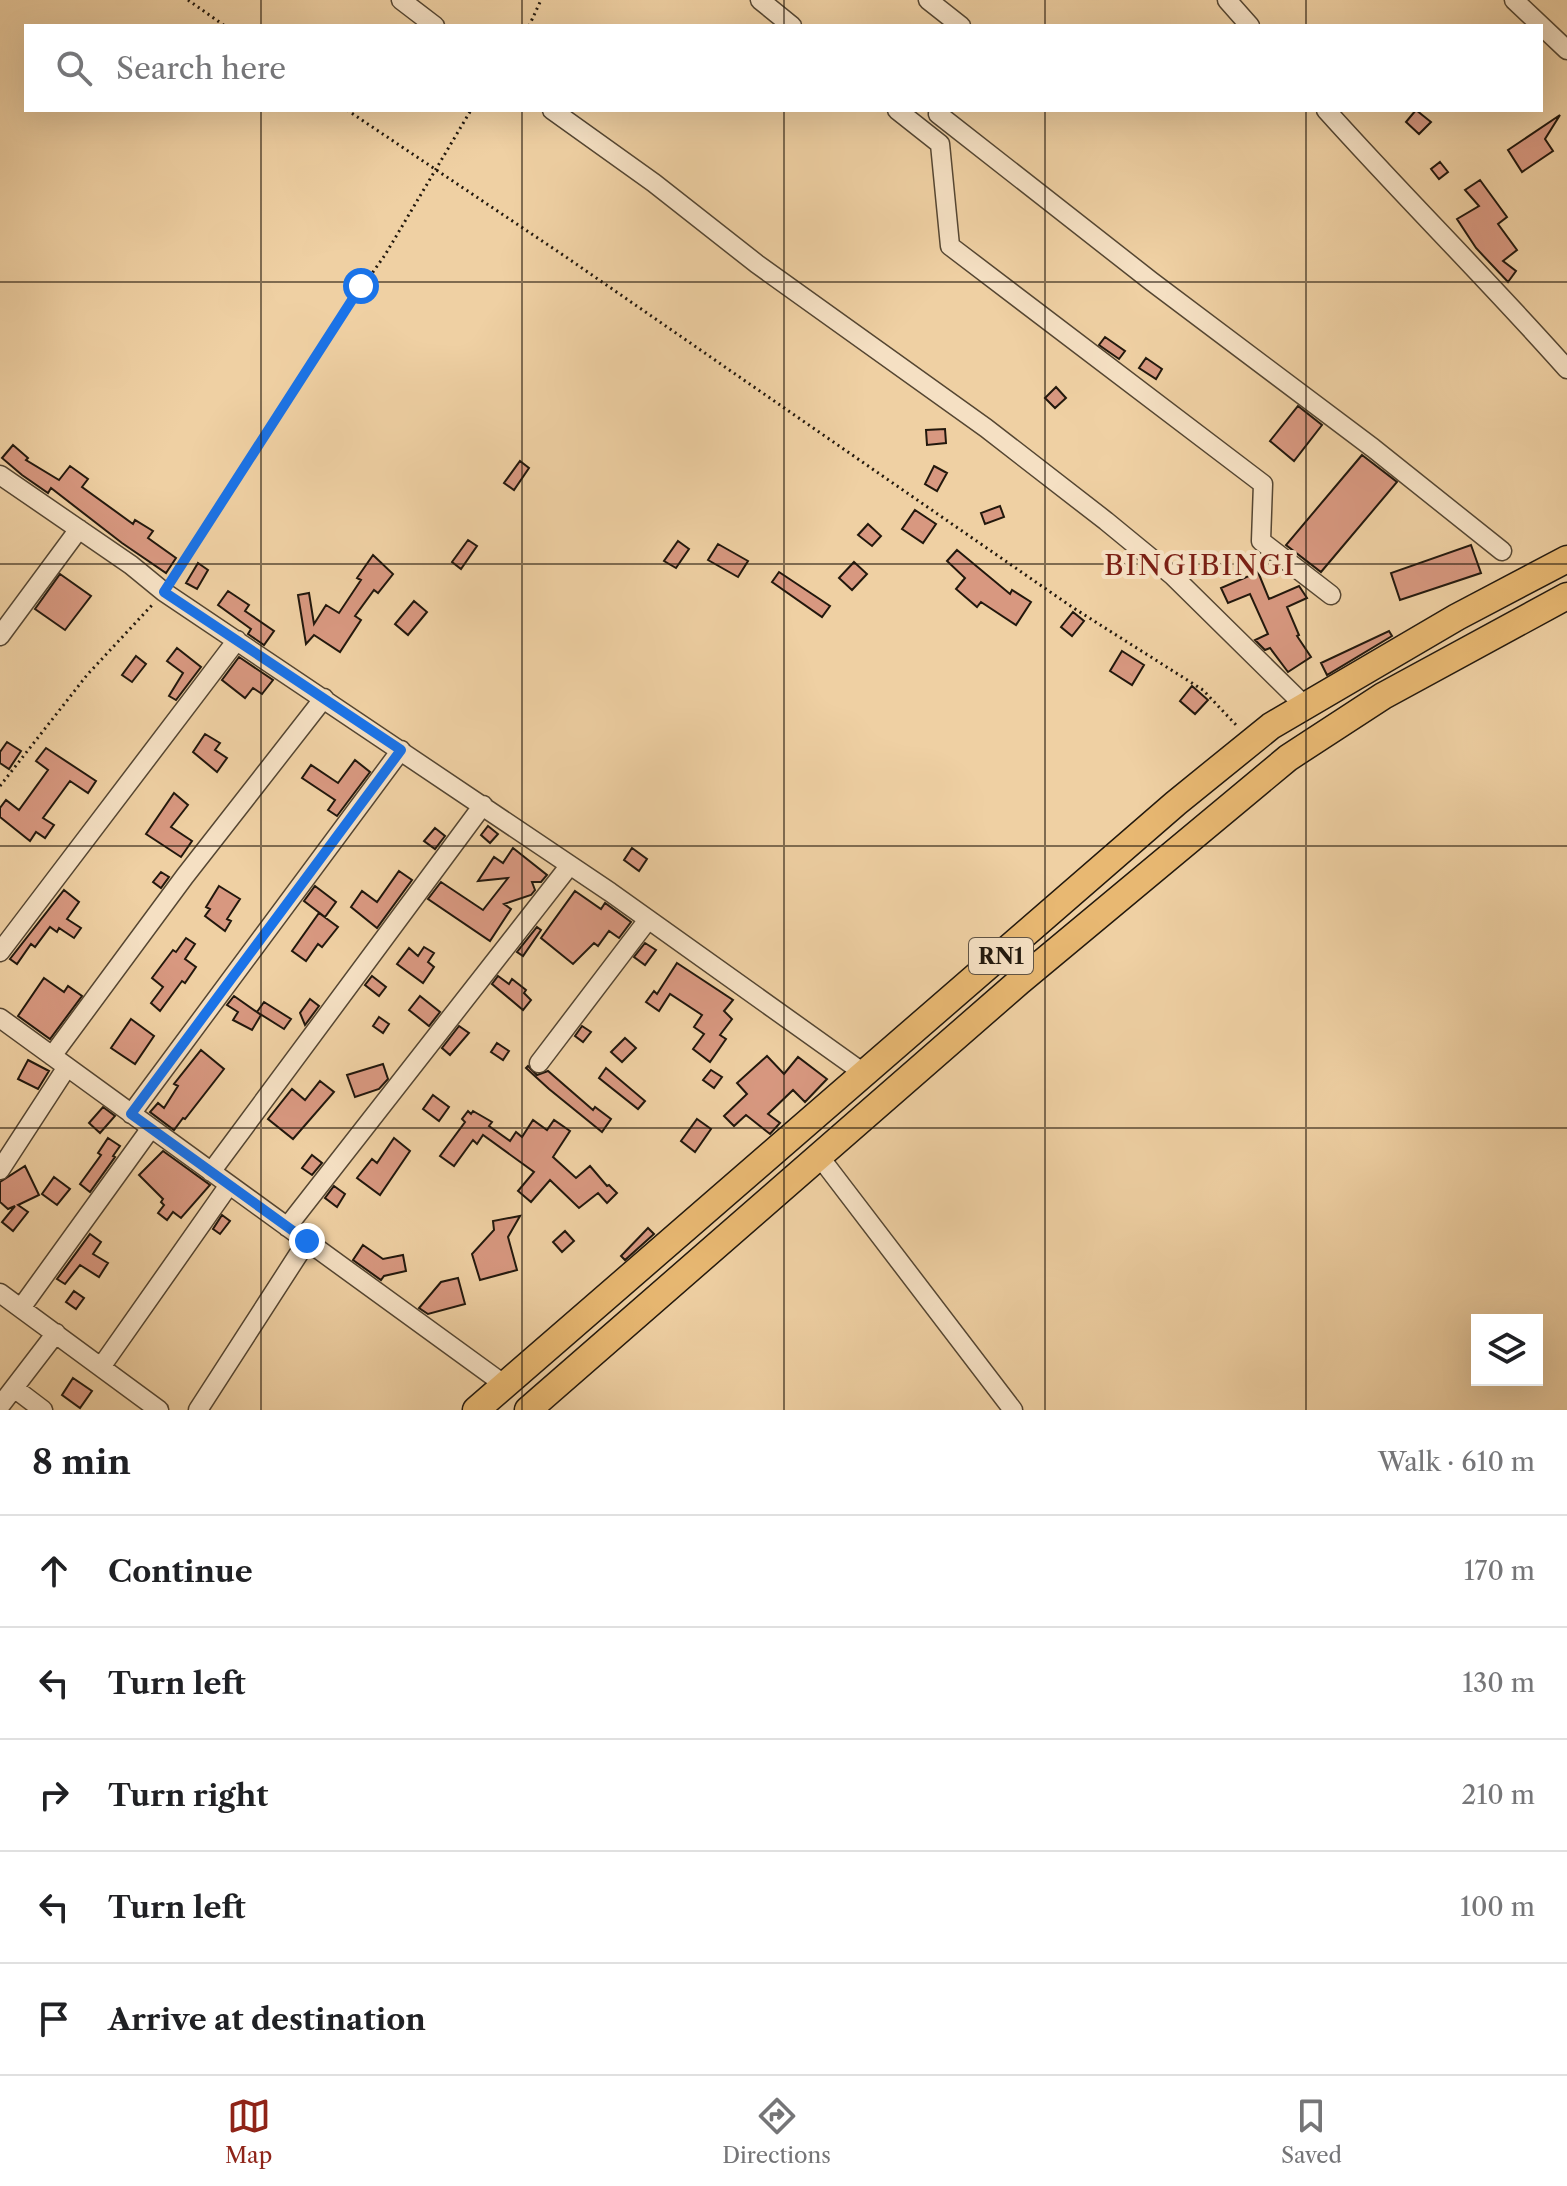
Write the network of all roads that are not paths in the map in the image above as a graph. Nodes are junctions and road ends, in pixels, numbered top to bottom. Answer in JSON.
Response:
{"nodes":[{"id":1,"x":401,"y":0,"type":"edge"},
{"id":2,"x":760,"y":0,"type":"edge"},
{"id":3,"x":928,"y":0,"type":"edge"},
{"id":4,"x":1227,"y":0,"type":"edge"},
{"id":5,"x":1514,"y":0,"type":"edge"},
{"id":6,"x":432,"y":24,"type":"edge"},
{"id":7,"x":790,"y":24,"type":"edge"},
{"id":8,"x":958,"y":24,"type":"edge"},
{"id":9,"x":1248,"y":24,"type":"edge"},
{"id":10,"x":1539,"y":24,"type":"edge"},
{"id":11,"x":1543,"y":27,"type":"edge"},
{"id":12,"x":1567,"y":50,"type":"edge"},
{"id":13,"x":555,"y":112,"type":"edge"},
{"id":14,"x":900,"y":112,"type":"edge"},
{"id":15,"x":939,"y":112,"type":"edge"},
{"id":16,"x":1328,"y":112,"type":"edge"},
{"id":17,"x":1567,"y":369,"type":"edge"},
{"id":18,"x":0,"y":475,"type":"edge"},
{"id":19,"x":79,"y":529,"type":"junction"},
{"id":20,"x":1502,"y":551,"type":"dead end"},
{"id":21,"x":1567,"y":559,"type":"edge"},
{"id":22,"x":1331,"y":595,"type":"dead end"},
{"id":23,"x":1567,"y":596,"type":"edge"},
{"id":24,"x":0,"y":636,"type":"edge"},
{"id":25,"x":237,"y":640,"type":"junction"},
{"id":26,"x":324,"y":698,"type":"junction"},
{"id":27,"x":1305,"y":706,"type":"junction"},
{"id":28,"x":401,"y":750,"type":"junction"},
{"id":29,"x":483,"y":805,"type":"junction"},
{"id":30,"x":570,"y":865,"type":"junction"},
{"id":31,"x":647,"y":921,"type":"junction"},
{"id":32,"x":0,"y":952,"type":"edge"},
{"id":33,"x":0,"y":1018,"type":"edge"},
{"id":34,"x":60,"y":1061,"type":"junction"},
{"id":35,"x":539,"y":1063,"type":"dead end"},
{"id":36,"x":865,"y":1074,"type":"junction"},
{"id":37,"x":131,"y":1114,"type":"junction"},
{"id":38,"x":151,"y":1128,"type":"junction"},
{"id":39,"x":819,"y":1156,"type":"junction"},
{"id":40,"x":0,"y":1170,"type":"edge"},
{"id":41,"x":211,"y":1172,"type":"junction"},
{"id":42,"x":229,"y":1185,"type":"junction"},
{"id":43,"x":287,"y":1227,"type":"junction"},
{"id":44,"x":307,"y":1241,"type":"junction"},
{"id":45,"x":0,"y":1293,"type":"edge"},
{"id":46,"x":21,"y":1308,"type":"junction"},
{"id":47,"x":56,"y":1333,"type":"junction"},
{"id":48,"x":101,"y":1367,"type":"junction"},
{"id":49,"x":505,"y":1385,"type":"junction"},
{"id":50,"x":14,"y":1388,"type":"junction"},
{"id":51,"x":0,"y":1406,"type":"edge"},
{"id":52,"x":43,"y":1410,"type":"edge"},
{"id":53,"x":159,"y":1410,"type":"edge"},
{"id":54,"x":198,"y":1410,"type":"edge"},
{"id":55,"x":476,"y":1410,"type":"edge"},
{"id":56,"x":528,"y":1410,"type":"edge"},
{"id":57,"x":1013,"y":1410,"type":"edge"}],
"edges":[{"from":1,"to":6,"type":"street"},
{"from":2,"to":7,"type":"street"},
{"from":3,"to":8,"type":"street"},
{"from":4,"to":9,"type":"street"},
{"from":5,"to":10,"type":"street"},
{"from":11,"to":12,"type":"street"},
{"from":13,"to":27,"type":"street"},
{"from":14,"to":22,"type":"street"},
{"from":15,"to":20,"type":"street"},
{"from":16,"to":17,"type":"street"},
{"from":18,"to":19,"type":"street"},
{"from":19,"to":24,"type":"street"},
{"from":19,"to":25,"type":"street"},
{"from":21,"to":27,"type":"highway","number":"RN1"},
{"from":23,"to":39,"type":"highway","number":"RN1"},
{"from":25,"to":26,"type":"street"},
{"from":25,"to":32,"type":"street"},
{"from":26,"to":28,"type":"street"},
{"from":26,"to":34,"type":"street"},
{"from":27,"to":36,"type":"highway","number":"RN1"},
{"from":28,"to":29,"type":"street"},
{"from":28,"to":37,"type":"street"},
{"from":29,"to":30,"type":"street"},
{"from":29,"to":41,"type":"street"},
{"from":30,"to":31,"type":"street"},
{"from":30,"to":43,"type":"street"},
{"from":31,"to":35,"type":"street"},
{"from":31,"to":36,"type":"street"},
{"from":33,"to":34,"type":"street"},
{"from":34,"to":37,"type":"street"},
{"from":34,"to":40,"type":"street"},
{"from":36,"to":49,"type":"highway","number":"RN1"},
{"from":37,"to":38,"type":"street"},
{"from":38,"to":41,"type":"street"},
{"from":38,"to":46,"type":"street"},
{"from":39,"to":56,"type":"highway","number":"RN1"},
{"from":39,"to":57,"type":"street"},
{"from":41,"to":42,"type":"street"},
{"from":42,"to":43,"type":"street"},
{"from":42,"to":48,"type":"street"},
{"from":43,"to":44,"type":"street"},
{"from":44,"to":49,"type":"street"},
{"from":44,"to":54,"type":"street"},
{"from":45,"to":46,"type":"street"},
{"from":46,"to":47,"type":"street"},
{"from":47,"to":48,"type":"street"},
{"from":47,"to":50,"type":"street"},
{"from":48,"to":53,"type":"street"},
{"from":49,"to":55,"type":"highway","number":"RN1"},
{"from":50,"to":51,"type":"street"},
{"from":50,"to":52,"type":"street"}]}
